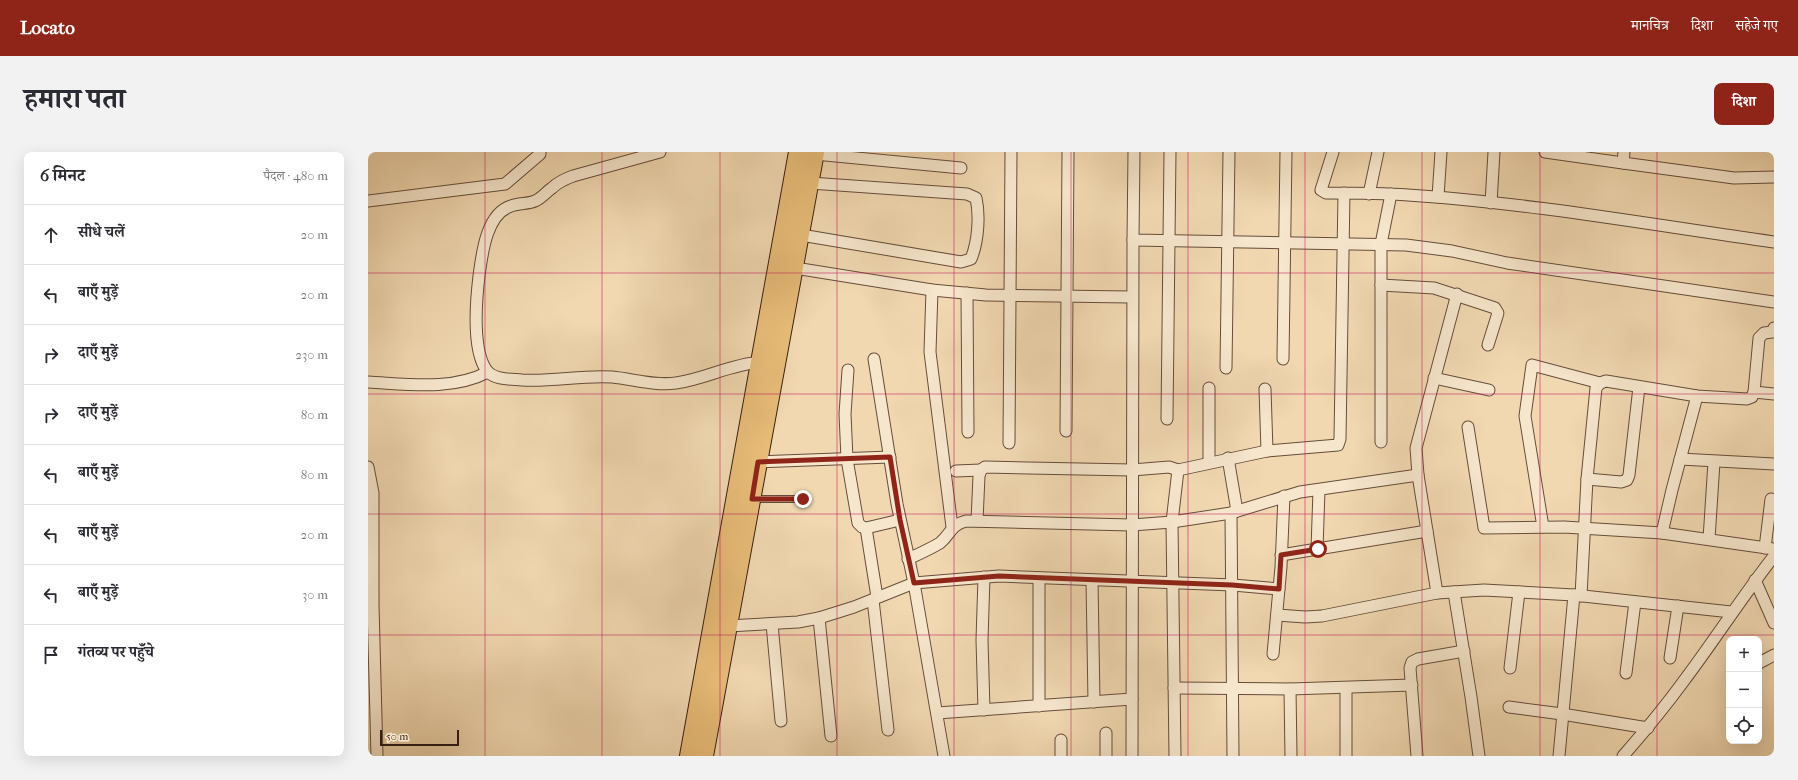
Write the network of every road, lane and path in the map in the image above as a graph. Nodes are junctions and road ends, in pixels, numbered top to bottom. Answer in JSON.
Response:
{"nodes":[{"id":1,"x":540,"y":152,"type":"edge"},
{"id":2,"x":660,"y":152,"type":"edge"},
{"id":3,"x":1011,"y":152,"type":"edge"},
{"id":4,"x":1068,"y":152,"type":"edge"},
{"id":5,"x":1134,"y":152,"type":"edge"},
{"id":6,"x":1170,"y":152,"type":"edge"},
{"id":7,"x":1229,"y":152,"type":"edge"},
{"id":8,"x":1286,"y":152,"type":"edge"},
{"id":9,"x":1333,"y":152,"type":"edge"},
{"id":10,"x":1378,"y":152,"type":"edge"},
{"id":11,"x":1441,"y":152,"type":"edge"},
{"id":12,"x":1494,"y":152,"type":"edge"},
{"id":13,"x":1546,"y":152,"type":"edge"},
{"id":14,"x":809,"y":153,"type":"edge"},
{"id":15,"x":1623,"y":157,"type":"edge"},
{"id":16,"x":961,"y":168,"type":"dead end"},
{"id":17,"x":1774,"y":176,"type":"edge"},
{"id":18,"x":810,"y":183,"type":"junction"},
{"id":19,"x":1344,"y":193,"type":"junction"},
{"id":20,"x":1369,"y":194,"type":"junction"},
{"id":21,"x":1391,"y":194,"type":"junction"},
{"id":22,"x":1438,"y":197,"type":"junction"},
{"id":23,"x":368,"y":201,"type":"edge"},
{"id":24,"x":1491,"y":203,"type":"junction"},
{"id":25,"x":801,"y":235,"type":"junction"},
{"id":26,"x":1133,"y":240,"type":"junction"},
{"id":27,"x":1169,"y":242,"type":"junction"},
{"id":28,"x":1227,"y":242,"type":"junction"},
{"id":29,"x":1285,"y":242,"type":"junction"},
{"id":30,"x":1774,"y":242,"type":"edge"},
{"id":31,"x":1344,"y":243,"type":"junction"},
{"id":32,"x":1382,"y":244,"type":"junction"},
{"id":33,"x":794,"y":268,"type":"junction"},
{"id":34,"x":1382,"y":285,"type":"junction"},
{"id":35,"x":932,"y":290,"type":"junction"},
{"id":36,"x":967,"y":293,"type":"junction"},
{"id":37,"x":1457,"y":294,"type":"junction"},
{"id":38,"x":1009,"y":296,"type":"junction"},
{"id":39,"x":1067,"y":296,"type":"junction"},
{"id":40,"x":1132,"y":297,"type":"junction"},
{"id":41,"x":1774,"y":302,"type":"edge"},
{"id":42,"x":1774,"y":328,"type":"edge"},
{"id":43,"x":1488,"y":345,"type":"dead end"},
{"id":44,"x":874,"y":359,"type":"dead end"},
{"id":45,"x":1283,"y":359,"type":"dead end"},
{"id":46,"x":761,"y":362,"type":"junction"},
{"id":47,"x":1226,"y":368,"type":"dead end"},
{"id":48,"x":848,"y":370,"type":"dead end"},
{"id":49,"x":488,"y":372,"type":"junction"},
{"id":50,"x":1434,"y":378,"type":"junction"},
{"id":51,"x":368,"y":382,"type":"edge"},
{"id":52,"x":1600,"y":383,"type":"junction"},
{"id":53,"x":1639,"y":387,"type":"junction"},
{"id":54,"x":1209,"y":388,"type":"dead end"},
{"id":55,"x":1265,"y":389,"type":"dead end"},
{"id":56,"x":1489,"y":390,"type":"dead end"},
{"id":57,"x":1754,"y":392,"type":"junction"},
{"id":58,"x":1774,"y":394,"type":"edge"},
{"id":59,"x":1697,"y":396,"type":"junction"},
{"id":60,"x":1167,"y":419,"type":"dead end"},
{"id":61,"x":1468,"y":427,"type":"dead end"},
{"id":62,"x":1066,"y":431,"type":"dead end"},
{"id":63,"x":968,"y":432,"type":"dead end"},
{"id":64,"x":1382,"y":442,"type":"dead end"},
{"id":65,"x":1009,"y":443,"type":"dead end"},
{"id":66,"x":1267,"y":451,"type":"junction"},
{"id":67,"x":890,"y":457,"type":"junction"},
{"id":68,"x":1228,"y":458,"type":"junction"},
{"id":69,"x":1680,"y":458,"type":"junction"},
{"id":70,"x":847,"y":459,"type":"junction"},
{"id":71,"x":758,"y":462,"type":"junction"},
{"id":72,"x":1209,"y":462,"type":"junction"},
{"id":73,"x":1714,"y":462,"type":"junction"},
{"id":74,"x":1774,"y":464,"type":"edge"},
{"id":75,"x":368,"y":467,"type":"edge"},
{"id":76,"x":981,"y":470,"type":"junction"},
{"id":77,"x":1132,"y":470,"type":"junction"},
{"id":78,"x":1178,"y":470,"type":"junction"},
{"id":79,"x":956,"y":471,"type":"dead end"},
{"id":80,"x":1418,"y":475,"type":"junction"},
{"id":81,"x":1587,"y":479,"type":"junction"},
{"id":82,"x":1319,"y":490,"type":"junction"},
{"id":83,"x":1284,"y":496,"type":"junction"},
{"id":84,"x":752,"y":499,"type":"junction"},
{"id":85,"x":803,"y":499,"type":"dead end"},
{"id":86,"x":1771,"y":499,"type":"dead end"},
{"id":87,"x":1234,"y":512,"type":"junction"},
{"id":88,"x":900,"y":520,"type":"junction"},
{"id":89,"x":977,"y":521,"type":"junction"},
{"id":90,"x":1172,"y":522,"type":"junction"},
{"id":91,"x":1132,"y":526,"type":"junction"},
{"id":92,"x":952,"y":527,"type":"junction"},
{"id":93,"x":1543,"y":527,"type":"junction"},
{"id":94,"x":866,"y":528,"type":"junction"},
{"id":95,"x":1584,"y":528,"type":"junction"},
{"id":96,"x":1427,"y":531,"type":"junction"},
{"id":97,"x":1662,"y":533,"type":"junction"},
{"id":98,"x":1709,"y":539,"type":"junction"},
{"id":99,"x":1770,"y":548,"type":"edge"},
{"id":100,"x":1318,"y":549,"type":"junction"},
{"id":101,"x":1281,"y":555,"type":"junction"},
{"id":102,"x":1774,"y":556,"type":"edge"},
{"id":103,"x":908,"y":559,"type":"junction"},
{"id":104,"x":984,"y":576,"type":"junction"},
{"id":105,"x":1039,"y":578,"type":"junction"},
{"id":106,"x":1092,"y":580,"type":"junction"},
{"id":107,"x":1755,"y":580,"type":"junction"},
{"id":108,"x":1132,"y":582,"type":"junction"},
{"id":109,"x":914,"y":583,"type":"junction"},
{"id":110,"x":1173,"y":583,"type":"junction"},
{"id":111,"x":1232,"y":585,"type":"junction"},
{"id":112,"x":1279,"y":589,"type":"junction"},
{"id":113,"x":1454,"y":592,"type":"junction"},
{"id":114,"x":1519,"y":592,"type":"junction"},
{"id":115,"x":1437,"y":593,"type":"junction"},
{"id":116,"x":1578,"y":596,"type":"junction"},
{"id":117,"x":875,"y":599,"type":"junction"},
{"id":118,"x":1635,"y":602,"type":"junction"},
{"id":119,"x":1678,"y":606,"type":"junction"},
{"id":120,"x":1731,"y":612,"type":"junction"},
{"id":121,"x":1276,"y":615,"type":"junction"},
{"id":122,"x":819,"y":618,"type":"junction"},
{"id":123,"x":1774,"y":623,"type":"edge"},
{"id":124,"x":772,"y":624,"type":"junction"},
{"id":125,"x":728,"y":626,"type":"junction"},
{"id":126,"x":1464,"y":651,"type":"junction"},
{"id":127,"x":1273,"y":654,"type":"dead end"},
{"id":128,"x":1774,"y":655,"type":"edge"},
{"id":129,"x":1670,"y":658,"type":"dead end"},
{"id":130,"x":1762,"y":661,"type":"edge"},
{"id":131,"x":1510,"y":668,"type":"dead end"},
{"id":132,"x":1626,"y":673,"type":"dead end"},
{"id":133,"x":1412,"y":685,"type":"junction"},
{"id":134,"x":1174,"y":688,"type":"junction"},
{"id":135,"x":1346,"y":688,"type":"junction"},
{"id":136,"x":1232,"y":689,"type":"junction"},
{"id":137,"x":1290,"y":689,"type":"junction"},
{"id":138,"x":1132,"y":699,"type":"junction"},
{"id":139,"x":1094,"y":702,"type":"junction"},
{"id":140,"x":1039,"y":706,"type":"junction"},
{"id":141,"x":1508,"y":707,"type":"dead end"},
{"id":142,"x":984,"y":710,"type":"junction"},
{"id":143,"x":937,"y":713,"type":"junction"},
{"id":144,"x":1562,"y":714,"type":"junction"},
{"id":145,"x":781,"y":721,"type":"dead end"},
{"id":146,"x":1648,"y":728,"type":"junction"},
{"id":147,"x":888,"y":730,"type":"dead end"},
{"id":148,"x":1106,"y":734,"type":"dead end"},
{"id":149,"x":831,"y":736,"type":"dead end"},
{"id":150,"x":1061,"y":740,"type":"dead end"},
{"id":151,"x":376,"y":756,"type":"edge"},
{"id":152,"x":688,"y":756,"type":"edge"},
{"id":153,"x":704,"y":756,"type":"edge"},
{"id":154,"x":944,"y":756,"type":"edge"},
{"id":155,"x":1061,"y":756,"type":"edge"},
{"id":156,"x":1106,"y":756,"type":"edge"},
{"id":157,"x":1132,"y":756,"type":"edge"},
{"id":158,"x":1175,"y":756,"type":"edge"},
{"id":159,"x":1232,"y":756,"type":"edge"},
{"id":160,"x":1290,"y":756,"type":"edge"},
{"id":161,"x":1346,"y":756,"type":"edge"},
{"id":162,"x":1417,"y":756,"type":"edge"},
{"id":163,"x":1479,"y":756,"type":"edge"},
{"id":164,"x":1559,"y":756,"type":"edge"},
{"id":165,"x":1623,"y":756,"type":"edge"}],
"edges":[{"from":1,"to":23,"type":"street"},
{"from":2,"to":49,"type":"street"},
{"from":3,"to":38,"type":"street"},
{"from":4,"to":39,"type":"street"},
{"from":5,"to":26,"type":"street"},
{"from":6,"to":27,"type":"street"},
{"from":7,"to":28,"type":"street"},
{"from":8,"to":29,"type":"street"},
{"from":9,"to":19,"type":"street"},
{"from":10,"to":20,"type":"street"},
{"from":11,"to":22,"type":"street"},
{"from":12,"to":24,"type":"street"},
{"from":13,"to":15,"type":"street"},
{"from":14,"to":16,"type":"street"},
{"from":14,"to":18,"type":"main road"},
{"from":14,"to":46,"type":"main road"},
{"from":15,"to":17,"type":"street"},
{"from":18,"to":25,"type":"main road"},
{"from":18,"to":25,"type":"street"},
{"from":19,"to":20,"type":"street"},
{"from":19,"to":31,"type":"street"},
{"from":20,"to":21,"type":"street"},
{"from":21,"to":22,"type":"street"},
{"from":21,"to":32,"type":"street"},
{"from":22,"to":24,"type":"street"},
{"from":24,"to":30,"type":"street"},
{"from":25,"to":33,"type":"main road"},
{"from":26,"to":27,"type":"street"},
{"from":26,"to":40,"type":"street"},
{"from":27,"to":28,"type":"street"},
{"from":27,"to":60,"type":"street"},
{"from":28,"to":29,"type":"street"},
{"from":28,"to":47,"type":"street"},
{"from":29,"to":31,"type":"street"},
{"from":29,"to":45,"type":"street"},
{"from":31,"to":32,"type":"street"},
{"from":31,"to":66,"type":"street"},
{"from":32,"to":34,"type":"street"},
{"from":32,"to":41,"type":"street"},
{"from":33,"to":35,"type":"street"},
{"from":33,"to":71,"type":"main road"},
{"from":34,"to":37,"type":"street"},
{"from":34,"to":64,"type":"street"},
{"from":35,"to":36,"type":"street"},
{"from":35,"to":92,"type":"street"},
{"from":36,"to":38,"type":"street"},
{"from":36,"to":63,"type":"street"},
{"from":37,"to":43,"type":"street"},
{"from":37,"to":50,"type":"street"},
{"from":38,"to":39,"type":"street"},
{"from":38,"to":65,"type":"street"},
{"from":39,"to":40,"type":"street"},
{"from":39,"to":62,"type":"street"},
{"from":40,"to":77,"type":"street"},
{"from":42,"to":57,"type":"street"},
{"from":44,"to":67,"type":"street"},
{"from":46,"to":49,"type":"street"},
{"from":46,"to":152,"type":"main road"},
{"from":48,"to":70,"type":"street"},
{"from":49,"to":51,"type":"street"},
{"from":50,"to":56,"type":"street"},
{"from":50,"to":80,"type":"street"},
{"from":52,"to":53,"type":"street"},
{"from":52,"to":81,"type":"street"},
{"from":52,"to":93,"type":"street"},
{"from":53,"to":59,"type":"street"},
{"from":53,"to":81,"type":"street"},
{"from":54,"to":72,"type":"street"},
{"from":55,"to":66,"type":"street"},
{"from":57,"to":58,"type":"street"},
{"from":57,"to":59,"type":"street"},
{"from":59,"to":69,"type":"street"},
{"from":61,"to":93,"type":"street"},
{"from":66,"to":68,"type":"street"},
{"from":67,"to":70,"type":"street"},
{"from":67,"to":88,"type":"street"},
{"from":68,"to":72,"type":"street"},
{"from":68,"to":87,"type":"street"},
{"from":69,"to":73,"type":"street"},
{"from":69,"to":97,"type":"street"},
{"from":70,"to":71,"type":"street"},
{"from":70,"to":94,"type":"street"},
{"from":71,"to":84,"type":"main road"},
{"from":72,"to":78,"type":"street"},
{"from":73,"to":74,"type":"street"},
{"from":73,"to":98,"type":"street"},
{"from":75,"to":151,"type":"street"},
{"from":76,"to":77,"type":"street"},
{"from":76,"to":79,"type":"street"},
{"from":76,"to":89,"type":"street"},
{"from":77,"to":78,"type":"street"},
{"from":77,"to":91,"type":"street"},
{"from":78,"to":90,"type":"street"},
{"from":80,"to":82,"type":"street"},
{"from":80,"to":96,"type":"street"},
{"from":81,"to":95,"type":"street"},
{"from":82,"to":83,"type":"street"},
{"from":82,"to":100,"type":"street"},
{"from":83,"to":87,"type":"street"},
{"from":83,"to":101,"type":"street"},
{"from":84,"to":85,"type":"lane"},
{"from":84,"to":125,"type":"main road"},
{"from":86,"to":99,"type":"street"},
{"from":87,"to":90,"type":"street"},
{"from":87,"to":111,"type":"street"},
{"from":88,"to":94,"type":"street"},
{"from":88,"to":103,"type":"street"},
{"from":89,"to":91,"type":"street"},
{"from":89,"to":92,"type":"street"},
{"from":90,"to":91,"type":"street"},
{"from":90,"to":110,"type":"street"},
{"from":91,"to":108,"type":"street"},
{"from":92,"to":103,"type":"street"},
{"from":93,"to":95,"type":"street"},
{"from":94,"to":117,"type":"street"},
{"from":95,"to":97,"type":"street"},
{"from":95,"to":116,"type":"street"},
{"from":96,"to":100,"type":"street"},
{"from":96,"to":115,"type":"street"},
{"from":97,"to":98,"type":"street"},
{"from":98,"to":99,"type":"street"},
{"from":100,"to":101,"type":"street"},
{"from":101,"to":112,"type":"street"},
{"from":102,"to":107,"type":"street"},
{"from":103,"to":109,"type":"street"},
{"from":104,"to":105,"type":"street"},
{"from":104,"to":109,"type":"street"},
{"from":104,"to":142,"type":"street"},
{"from":105,"to":106,"type":"street"},
{"from":105,"to":140,"type":"street"},
{"from":106,"to":108,"type":"street"},
{"from":106,"to":139,"type":"street"},
{"from":107,"to":120,"type":"street"},
{"from":107,"to":123,"type":"street"},
{"from":108,"to":110,"type":"street"},
{"from":108,"to":138,"type":"street"},
{"from":109,"to":117,"type":"street"},
{"from":109,"to":143,"type":"street"},
{"from":110,"to":111,"type":"street"},
{"from":110,"to":134,"type":"street"},
{"from":111,"to":112,"type":"street"},
{"from":111,"to":136,"type":"street"},
{"from":112,"to":121,"type":"street"},
{"from":113,"to":114,"type":"street"},
{"from":113,"to":115,"type":"street"},
{"from":113,"to":126,"type":"street"},
{"from":114,"to":116,"type":"street"},
{"from":114,"to":131,"type":"street"},
{"from":115,"to":121,"type":"street"},
{"from":116,"to":118,"type":"street"},
{"from":116,"to":144,"type":"street"},
{"from":117,"to":122,"type":"street"},
{"from":117,"to":147,"type":"street"},
{"from":118,"to":119,"type":"street"},
{"from":118,"to":132,"type":"street"},
{"from":119,"to":120,"type":"street"},
{"from":119,"to":129,"type":"street"},
{"from":120,"to":146,"type":"street"},
{"from":121,"to":127,"type":"street"},
{"from":122,"to":124,"type":"street"},
{"from":122,"to":149,"type":"street"},
{"from":124,"to":125,"type":"street"},
{"from":124,"to":145,"type":"street"},
{"from":125,"to":153,"type":"main road"},
{"from":126,"to":133,"type":"street"},
{"from":126,"to":163,"type":"street"},
{"from":128,"to":130,"type":"street"},
{"from":133,"to":135,"type":"street"},
{"from":133,"to":162,"type":"street"},
{"from":134,"to":136,"type":"street"},
{"from":134,"to":158,"type":"street"},
{"from":135,"to":137,"type":"street"},
{"from":135,"to":161,"type":"street"},
{"from":136,"to":137,"type":"street"},
{"from":136,"to":159,"type":"street"},
{"from":137,"to":160,"type":"street"},
{"from":138,"to":139,"type":"street"},
{"from":138,"to":157,"type":"street"},
{"from":139,"to":140,"type":"street"},
{"from":140,"to":142,"type":"street"},
{"from":141,"to":144,"type":"street"},
{"from":142,"to":143,"type":"street"},
{"from":143,"to":154,"type":"street"},
{"from":144,"to":146,"type":"street"},
{"from":144,"to":164,"type":"street"},
{"from":146,"to":165,"type":"street"},
{"from":148,"to":156,"type":"street"},
{"from":150,"to":155,"type":"street"}]}
